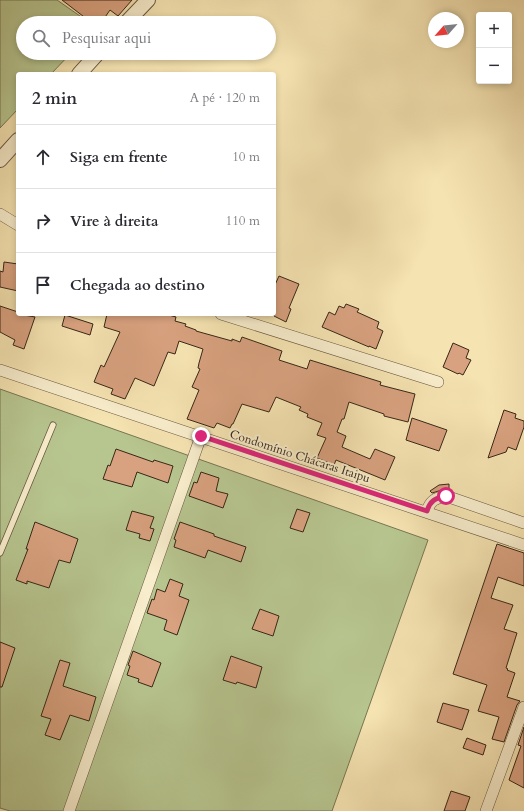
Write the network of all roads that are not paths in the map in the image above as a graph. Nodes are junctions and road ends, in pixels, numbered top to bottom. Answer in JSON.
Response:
{"nodes":[{"id":1,"x":148,"y":0,"type":"edge"},
{"id":2,"x":133,"y":16,"type":"edge"},
{"id":3,"x":92,"y":60,"type":"edge"},
{"id":4,"x":81,"y":72,"type":"edge"},
{"id":5,"x":16,"y":142,"type":"edge"},
{"id":6,"x":0,"y":160,"type":"edge"},
{"id":7,"x":0,"y":214,"type":"edge"},
{"id":8,"x":16,"y":224,"type":"edge"},
{"id":9,"x":227,"y":316,"type":"edge"},
{"id":10,"x":0,"y":370,"type":"edge"},
{"id":11,"x":438,"y":382,"type":"dead end"},
{"id":12,"x":53,"y":425,"type":"dead end"},
{"id":13,"x":201,"y":436,"type":"junction"},
{"id":14,"x":427,"y":511,"type":"junction"},
{"id":15,"x":524,"y":523,"type":"edge"},
{"id":16,"x":524,"y":545,"type":"edge"},
{"id":17,"x":0,"y":553,"type":"edge"},
{"id":18,"x":524,"y":707,"type":"edge"},
{"id":19,"x":69,"y":811,"type":"edge"},
{"id":20,"x":486,"y":811,"type":"edge"}],
"edges":[{"from":1,"to":2,"type":"street"},
{"from":3,"to":4,"type":"street"},
{"from":5,"to":6,"type":"street"},
{"from":7,"to":8,"type":"street"},
{"from":9,"to":11,"type":"street"},
{"from":10,"to":13,"type":"street","name":"Condomínio Chácaras Itaipu"},
{"from":12,"to":17,"type":"lane"},
{"from":13,"to":14,"type":"street","name":"Condomínio Chácaras Itaipu"},
{"from":13,"to":19,"type":"street"},
{"from":14,"to":15,"type":"street"},
{"from":14,"to":16,"type":"street","name":"Condomínio Chácaras Itaipu"},
{"from":18,"to":20,"type":"street"}]}
